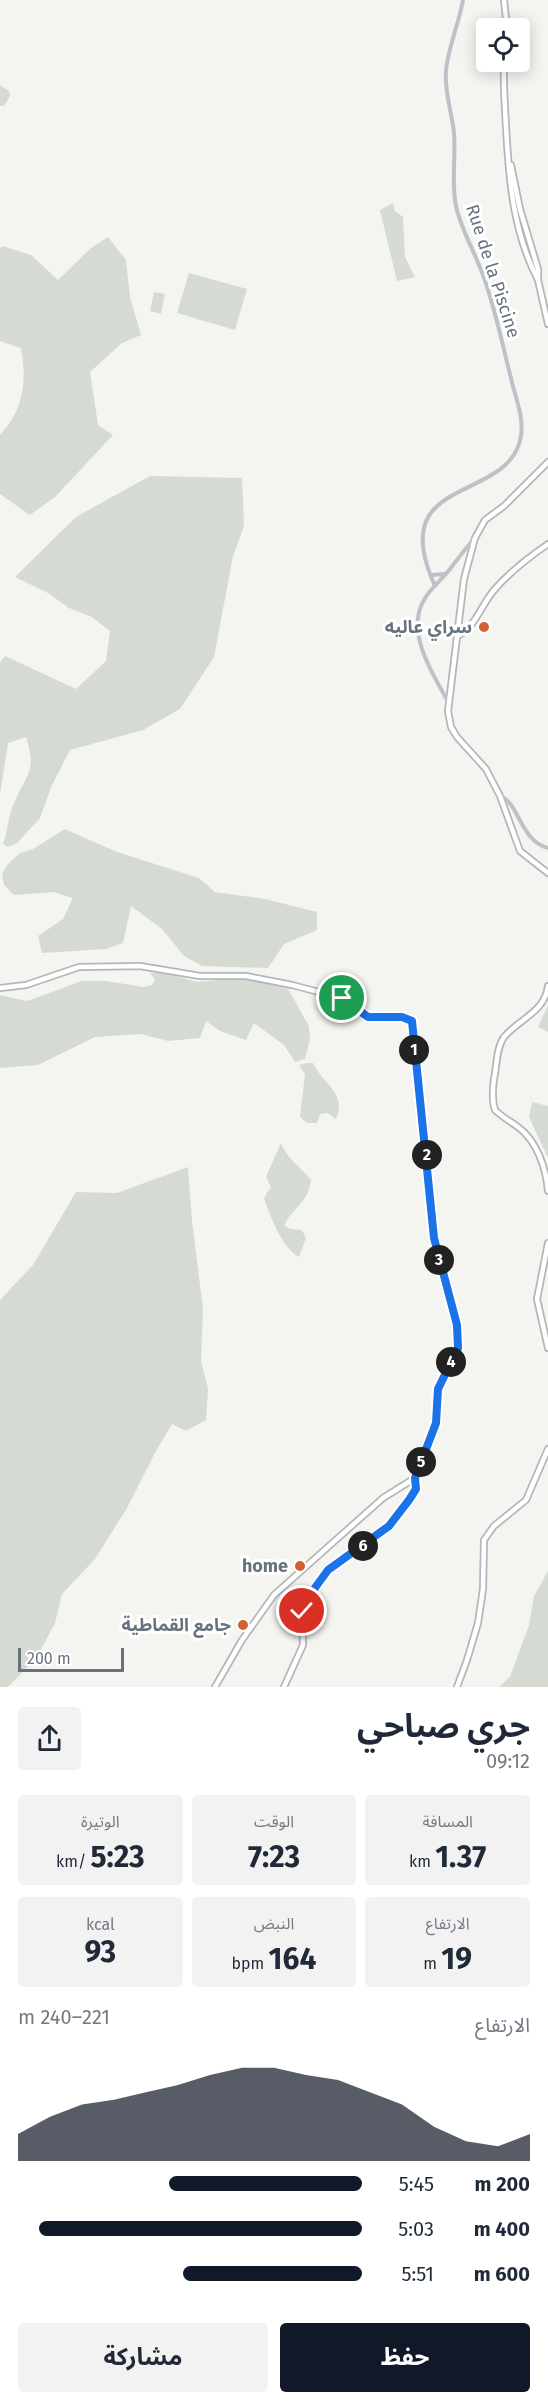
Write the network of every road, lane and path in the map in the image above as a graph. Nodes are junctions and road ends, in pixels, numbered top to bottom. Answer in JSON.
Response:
{"nodes":[{"id":1,"x":463,"y":0,"type":"edge"},
{"id":2,"x":504,"y":0,"type":"edge"},
{"id":3,"x":506,"y":18,"type":"edge"},
{"id":4,"x":504,"y":72,"type":"edge"},
{"id":5,"x":508,"y":156,"type":"junction"},
{"id":6,"x":531,"y":241,"type":"junction"},
{"id":7,"x":523,"y":243,"type":"junction"},
{"id":8,"x":538,"y":280,"type":"junction"},
{"id":9,"x":548,"y":324,"type":"edge"},
{"id":10,"x":548,"y":462,"type":"edge"},
{"id":11,"x":475,"y":538,"type":"junction"},
{"id":12,"x":548,"y":544,"type":"edge"},
{"id":13,"x":446,"y":574,"type":"junction"},
{"id":14,"x":430,"y":575,"type":"junction"},
{"id":15,"x":435,"y":586,"type":"junction"},
{"id":16,"x":458,"y":636,"type":"junction"},
{"id":17,"x":449,"y":703,"type":"junction"},
{"id":18,"x":500,"y":796,"type":"junction"},
{"id":19,"x":548,"y":848,"type":"edge"},
{"id":20,"x":548,"y":873,"type":"edge"},
{"id":21,"x":548,"y":986,"type":"edge"},
{"id":22,"x":0,"y":988,"type":"edge"},
{"id":23,"x":548,"y":1191,"type":"edge"},
{"id":24,"x":548,"y":1243,"type":"edge"},
{"id":25,"x":548,"y":1348,"type":"edge"},
{"id":26,"x":548,"y":1449,"type":"edge"},
{"id":27,"x":415,"y":1478,"type":"junction"},
{"id":28,"x":215,"y":1687,"type":"edge"},
{"id":29,"x":284,"y":1687,"type":"edge"},
{"id":30,"x":457,"y":1687,"type":"edge"}],
"edges":[{"from":1,"to":14,"type":"street","name":"Rue de la Piscine"},
{"from":2,"to":3,"type":"main road"},
{"from":4,"to":5,"type":"main road"},
{"from":5,"to":6,"type":"main road"},
{"from":5,"to":7,"type":"main road"},
{"from":6,"to":7,"type":"main road"},
{"from":6,"to":8,"type":"main road"},
{"from":7,"to":8,"type":"main road"},
{"from":8,"to":9,"type":"main road"},
{"from":10,"to":11,"type":"main road"},
{"from":11,"to":13,"type":"street"},
{"from":11,"to":16,"type":"main road"},
{"from":12,"to":16,"type":"main road"},
{"from":13,"to":14,"type":"street"},
{"from":13,"to":15,"type":"street"},
{"from":14,"to":15,"type":"street","name":"Rue de la Piscine"},
{"from":15,"to":17,"type":"street"},
{"from":16,"to":17,"type":"main road"},
{"from":17,"to":18,"type":"main road"},
{"from":18,"to":19,"type":"street"},
{"from":18,"to":20,"type":"main road"},
{"from":21,"to":23,"type":"main road"},
{"from":22,"to":27,"type":"main road"},
{"from":24,"to":25,"type":"main road"},
{"from":26,"to":30,"type":"main road"},
{"from":27,"to":28,"type":"main road"},
{"from":27,"to":29,"type":"main road"}]}
